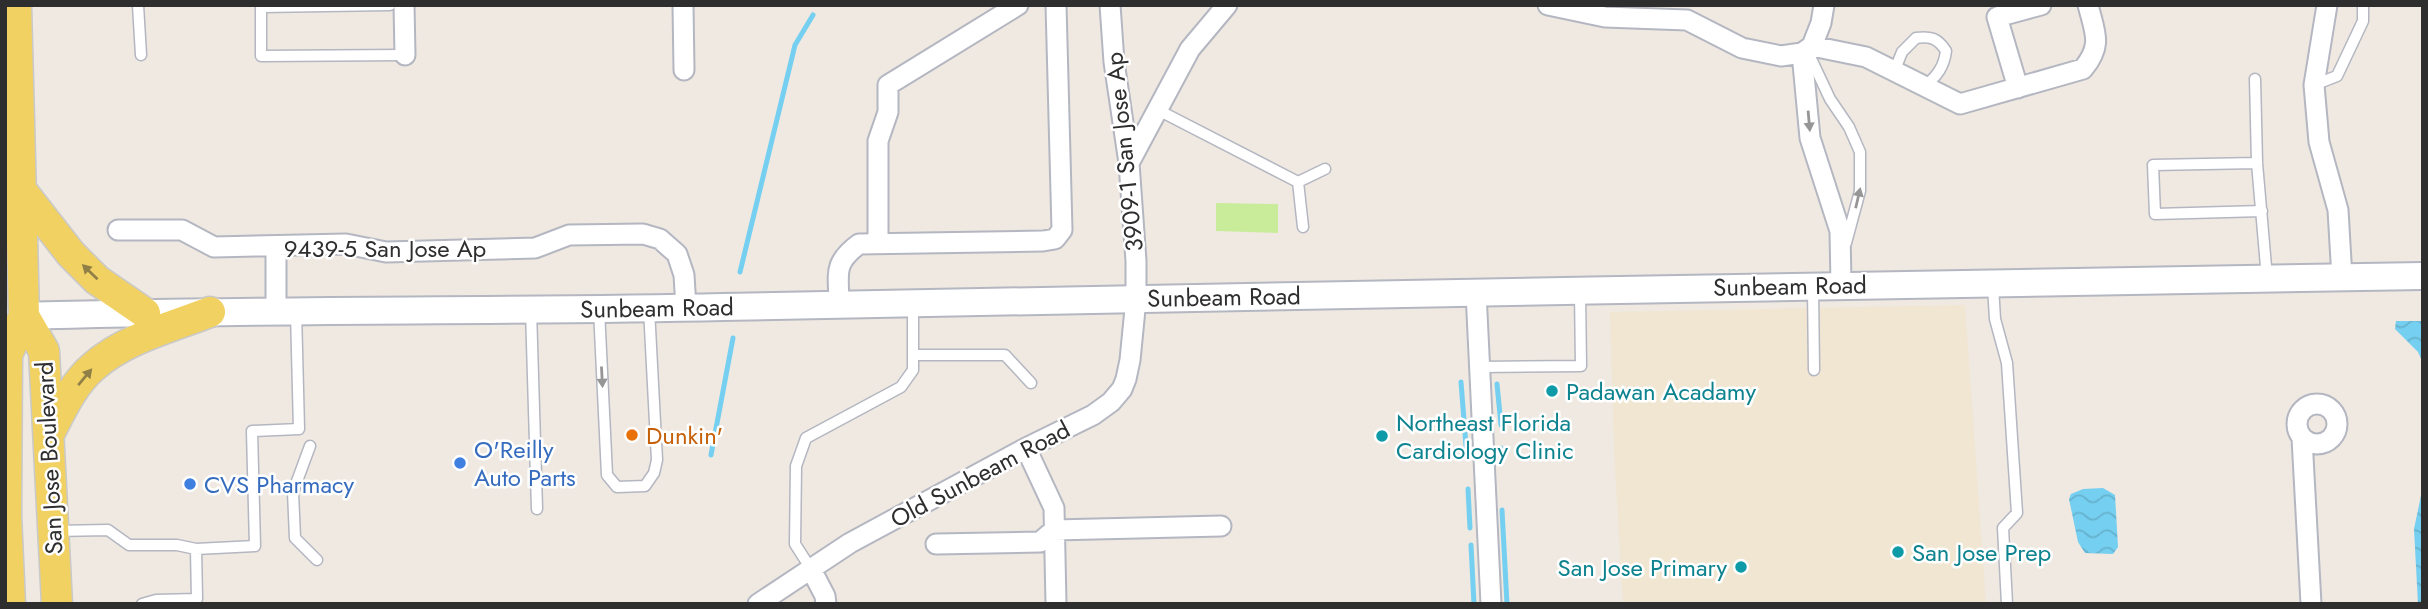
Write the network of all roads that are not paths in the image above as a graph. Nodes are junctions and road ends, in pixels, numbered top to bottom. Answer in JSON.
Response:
{"nodes":[{"id":1,"x":16,"y":5,"type":"edge"},
{"id":2,"x":138,"y":5,"type":"edge"},
{"id":3,"x":390,"y":5,"type":"edge"},
{"id":4,"x":404,"y":5,"type":"edge"},
{"id":5,"x":683,"y":5,"type":"edge"},
{"id":6,"x":1018,"y":5,"type":"edge"},
{"id":7,"x":1056,"y":5,"type":"edge"},
{"id":8,"x":1110,"y":5,"type":"edge"},
{"id":9,"x":1227,"y":5,"type":"edge"},
{"id":10,"x":1548,"y":5,"type":"edge"},
{"id":11,"x":1825,"y":5,"type":"edge"},
{"id":12,"x":2041,"y":5,"type":"edge"},
{"id":13,"x":2088,"y":5,"type":"edge"},
{"id":14,"x":2327,"y":5,"type":"edge"},
{"id":15,"x":2363,"y":5,"type":"edge"},
{"id":16,"x":11,"y":44,"type":"edge"},
{"id":17,"x":1807,"y":50,"type":"junction"},
{"id":18,"x":141,"y":55,"type":"dead end"},
{"id":19,"x":405,"y":55,"type":"joint"},
{"id":20,"x":684,"y":70,"type":"dead end"},
{"id":21,"x":1895,"y":72,"type":"junction"},
{"id":22,"x":2255,"y":79,"type":"dead end"},
{"id":23,"x":2314,"y":85,"type":"junction"},
{"id":24,"x":1924,"y":86,"type":"junction"},
{"id":25,"x":2018,"y":88,"type":"junction"},
{"id":26,"x":12,"y":102,"type":"edge"},
{"id":27,"x":1158,"y":110,"type":"junction"},
{"id":28,"x":12,"y":156,"type":"edge"},
{"id":29,"x":1129,"y":163,"type":"junction"},
{"id":30,"x":2257,"y":163,"type":"junction"},
{"id":31,"x":1325,"y":169,"type":"dead end"},
{"id":32,"x":1298,"y":182,"type":"junction"},
{"id":33,"x":21,"y":190,"type":"junction"},
{"id":34,"x":2262,"y":211,"type":"junction"},
{"id":35,"x":1303,"y":227,"type":"dead end"},
{"id":36,"x":118,"y":230,"type":"dead end"},
{"id":37,"x":878,"y":243,"type":"junction"},
{"id":38,"x":276,"y":247,"type":"junction"},
{"id":39,"x":1841,"y":274,"type":"junction"},
{"id":40,"x":2423,"y":276,"type":"edge"},
{"id":41,"x":2342,"y":278,"type":"junction"},
{"id":42,"x":2267,"y":279,"type":"junction"},
{"id":43,"x":1993,"y":282,"type":"junction"},
{"id":44,"x":1813,"y":285,"type":"junction"},
{"id":45,"x":1580,"y":289,"type":"junction"},
{"id":46,"x":1476,"y":292,"type":"junction"},
{"id":47,"x":1136,"y":299,"type":"junction"},
{"id":48,"x":913,"y":304,"type":"junction"},
{"id":49,"x":839,"y":305,"type":"junction"},
{"id":50,"x":686,"y":308,"type":"junction"},
{"id":51,"x":531,"y":309,"type":"junction"},
{"id":52,"x":599,"y":309,"type":"junction"},
{"id":53,"x":649,"y":309,"type":"junction"},
{"id":54,"x":286,"y":311,"type":"junction"},
{"id":55,"x":210,"y":312,"type":"junction"},
{"id":56,"x":145,"y":313,"type":"junction"},
{"id":57,"x":20,"y":316,"type":"junction"},
{"id":58,"x":913,"y":355,"type":"junction"},
{"id":59,"x":1480,"y":367,"type":"junction"},
{"id":60,"x":1814,"y":370,"type":"dead end"},
{"id":61,"x":1031,"y":383,"type":"dead end"},
{"id":62,"x":48,"y":434,"type":"junction"},
{"id":63,"x":2302,"y":438,"type":"dead end"},
{"id":64,"x":310,"y":446,"type":"dead end"},
{"id":65,"x":1026,"y":448,"type":"junction"},
{"id":66,"x":537,"y":509,"type":"dead end"},
{"id":67,"x":1221,"y":526,"type":"dead end"},
{"id":68,"x":1054,"y":530,"type":"junction"},
{"id":69,"x":53,"y":531,"type":"junction"},
{"id":70,"x":936,"y":544,"type":"dead end"},
{"id":71,"x":196,"y":549,"type":"junction"},
{"id":72,"x":317,"y":560,"type":"dead end"},
{"id":73,"x":811,"y":569,"type":"junction"},
{"id":74,"x":156,"y":602,"type":"edge"},
{"id":75,"x":9,"y":604,"type":"edge"},
{"id":76,"x":57,"y":604,"type":"edge"},
{"id":77,"x":142,"y":604,"type":"edge"},
{"id":78,"x":758,"y":604,"type":"edge"},
{"id":79,"x":826,"y":604,"type":"edge"},
{"id":80,"x":1056,"y":604,"type":"edge"},
{"id":81,"x":1491,"y":604,"type":"edge"},
{"id":82,"x":2007,"y":604,"type":"edge"},
{"id":83,"x":2311,"y":604,"type":"edge"}],
"edges":[{"from":1,"to":16,"type":"main road","name":"San Jose Boulevard"},
{"from":2,"to":18,"type":"lane"},
{"from":3,"to":19,"type":"lane"},
{"from":4,"to":19,"type":"street"},
{"from":5,"to":20,"type":"street"},
{"from":6,"to":37,"type":"street"},
{"from":7,"to":37,"type":"street"},
{"from":8,"to":29,"type":"street","name":"3909-1 San Jose Ap"},
{"from":9,"to":27,"type":"street"},
{"from":10,"to":17,"type":"street"},
{"from":11,"to":17,"type":"street"},
{"from":12,"to":25,"type":"street"},
{"from":13,"to":25,"type":"street"},
{"from":14,"to":23,"type":"street"},
{"from":15,"to":23,"type":"lane"},
{"from":16,"to":26,"type":"main road","name":"San Jose Boulevard"},
{"from":17,"to":21,"type":"street"},
{"from":17,"to":39,"type":"street","one_way":true},
{"from":39,"to":17,"type":"lane","one_way":true},
{"from":21,"to":24,"type":"street"},
{"from":21,"to":24,"type":"lane"},
{"from":22,"to":30,"type":"lane"},
{"from":23,"to":41,"type":"street"},
{"from":24,"to":25,"type":"street"},
{"from":26,"to":28,"type":"main road","name":"San Jose Boulevard"},
{"from":27,"to":29,"type":"street"},
{"from":27,"to":32,"type":"lane"},
{"from":28,"to":33,"type":"main road","name":"San Jose Boulevard"},
{"from":29,"to":47,"type":"street","name":"3909-1 San Jose Ap"},
{"from":30,"to":34,"type":"lane"},
{"from":30,"to":34,"type":"lane"},
{"from":31,"to":32,"type":"lane"},
{"from":32,"to":35,"type":"lane"},
{"from":56,"to":33,"type":"main road","one_way":true},
{"from":33,"to":57,"type":"main road","name":"San Jose Boulevard"},
{"from":34,"to":42,"type":"lane"},
{"from":36,"to":38,"type":"street","name":"9439-5 San Jose Ap"},
{"from":37,"to":49,"type":"street"},
{"from":38,"to":50,"type":"street","name":"9439-5 San Jose Ap"},
{"from":38,"to":54,"type":"street"},
{"from":39,"to":43,"type":"street","name":"Sunbeam Road"},
{"from":39,"to":44,"type":"street","name":"Sunbeam Road"},
{"from":40,"to":41,"type":"street","name":"Sunbeam Road"},
{"from":41,"to":42,"type":"street","name":"Sunbeam Road"},
{"from":42,"to":43,"type":"street","name":"Sunbeam Road"},
{"from":43,"to":82,"type":"lane"},
{"from":44,"to":45,"type":"street","name":"Sunbeam Road"},
{"from":44,"to":60,"type":"lane"},
{"from":45,"to":46,"type":"street","name":"Sunbeam Road"},
{"from":45,"to":59,"type":"lane"},
{"from":46,"to":47,"type":"street","name":"Sunbeam Road"},
{"from":46,"to":59,"type":"street"},
{"from":47,"to":48,"type":"street","name":"Sunbeam Road"},
{"from":47,"to":65,"type":"street","name":"Old Sunbeam Road"},
{"from":48,"to":49,"type":"street","name":"Sunbeam Road"},
{"from":48,"to":58,"type":"lane"},
{"from":49,"to":50,"type":"street","name":"Sunbeam Road"},
{"from":50,"to":53,"type":"street","name":"Sunbeam Road"},
{"from":51,"to":52,"type":"street","name":"Sunbeam Road"},
{"from":51,"to":54,"type":"street","name":"Sunbeam Road"},
{"from":51,"to":66,"type":"lane"},
{"from":52,"to":53,"type":"street","name":"Sunbeam Road"},
{"from":52,"to":53,"type":"lane","one_way":true},
{"from":54,"to":55,"type":"street","name":"Sunbeam Road"},
{"from":54,"to":71,"type":"lane"},
{"from":55,"to":56,"type":"street","name":"Sunbeam Road"},
{"from":62,"to":55,"type":"main road","one_way":true},
{"from":56,"to":57,"type":"street","name":"Sunbeam Road"},
{"from":57,"to":62,"type":"main road","name":"San Jose Boulevard"},
{"from":57,"to":75,"type":"main road","name":"San Jose Boulevard"},
{"from":58,"to":61,"type":"lane"},
{"from":58,"to":73,"type":"lane"},
{"from":59,"to":81,"type":"street"},
{"from":62,"to":69,"type":"main road","name":"San Jose Boulevard"},
{"from":63,"to":83,"type":"street"},
{"from":64,"to":72,"type":"lane"},
{"from":65,"to":68,"type":"street"},
{"from":65,"to":73,"type":"street","name":"Old Sunbeam Road"},
{"from":67,"to":68,"type":"street"},
{"from":68,"to":70,"type":"street"},
{"from":68,"to":80,"type":"street"},
{"from":69,"to":71,"type":"lane"},
{"from":69,"to":76,"type":"main road","name":"San Jose Boulevard"},
{"from":71,"to":74,"type":"lane"},
{"from":73,"to":78,"type":"street","name":"Old Sunbeam Road"},
{"from":73,"to":79,"type":"street"},
{"from":74,"to":77,"type":"lane"}]}
